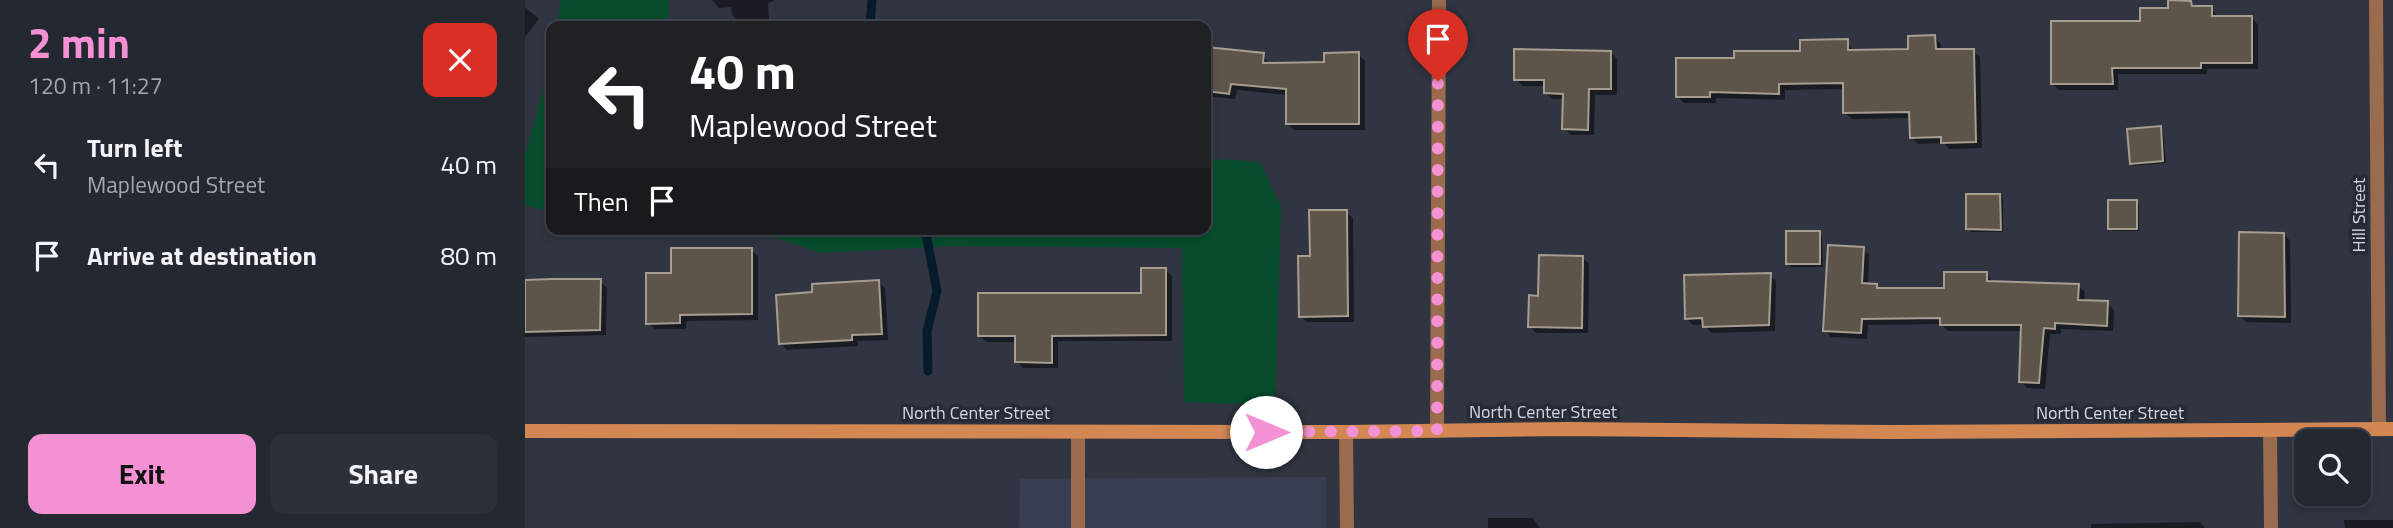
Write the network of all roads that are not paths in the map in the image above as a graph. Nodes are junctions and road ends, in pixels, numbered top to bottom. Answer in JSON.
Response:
{"nodes":[{"id":1,"x":1439,"y":0,"type":"edge"},
{"id":2,"x":2375,"y":0,"type":"edge"},
{"id":3,"x":2386,"y":429,"type":"edge"},
{"id":4,"x":525,"y":430,"type":"edge"},
{"id":5,"x":1437,"y":431,"type":"junction"},
{"id":6,"x":2270,"y":431,"type":"junction"},
{"id":7,"x":1078,"y":432,"type":"junction"},
{"id":8,"x":1346,"y":432,"type":"junction"},
{"id":9,"x":1078,"y":528,"type":"edge"},
{"id":10,"x":1347,"y":528,"type":"edge"},
{"id":11,"x":2271,"y":528,"type":"edge"}],
"edges":[{"from":1,"to":5,"type":"street"},
{"from":2,"to":3,"type":"street","name":"Hill Street"},
{"from":3,"to":6,"type":"street","name":"North Center Street"},
{"from":4,"to":7,"type":"street","name":"North Center Street"},
{"from":5,"to":6,"type":"street","name":"North Center Street"},
{"from":5,"to":8,"type":"street","name":"North Center Street"},
{"from":6,"to":11,"type":"street"},
{"from":7,"to":8,"type":"street","name":"North Center Street"},
{"from":7,"to":9,"type":"street"},
{"from":8,"to":10,"type":"street"}]}
